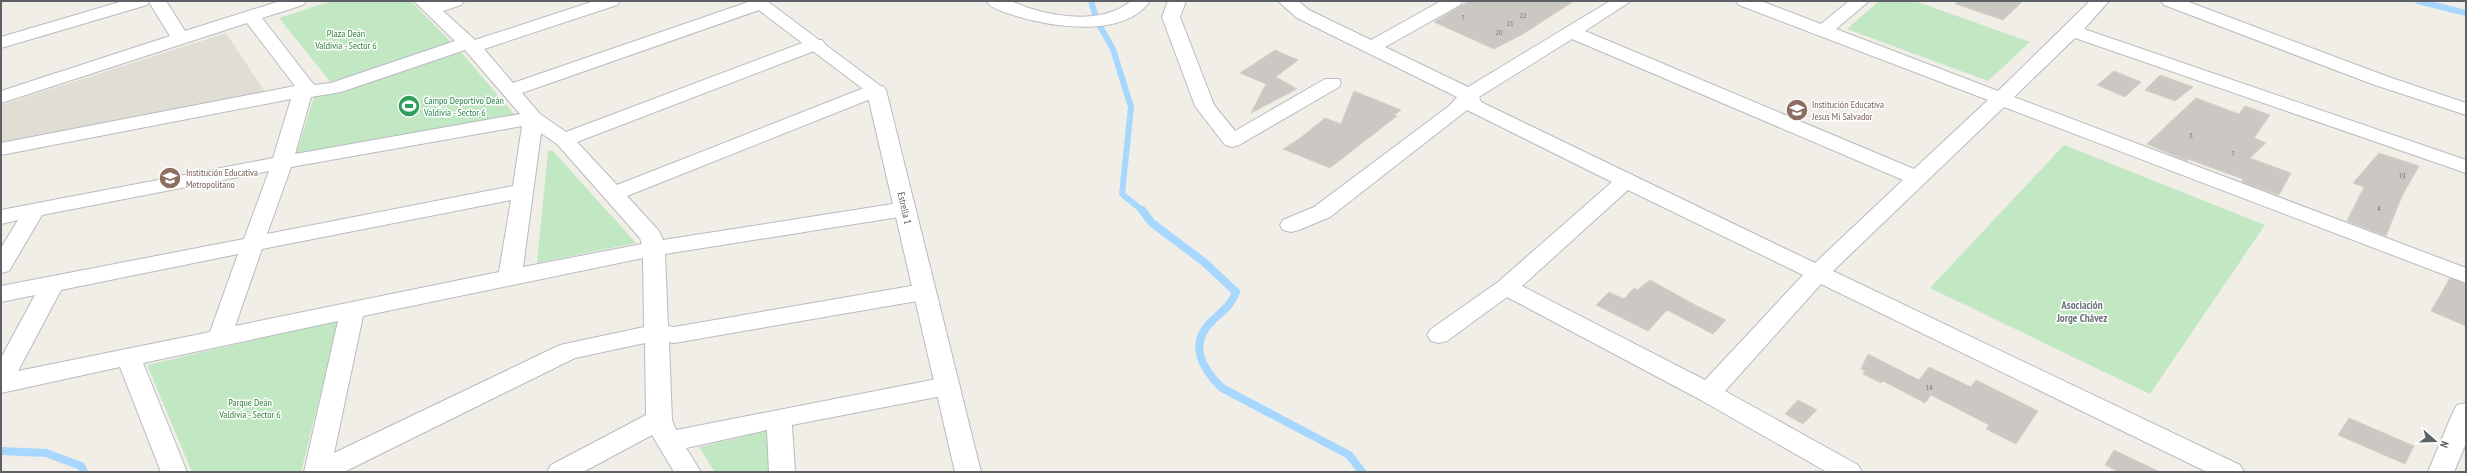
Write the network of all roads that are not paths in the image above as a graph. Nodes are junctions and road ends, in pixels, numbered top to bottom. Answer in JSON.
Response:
{"nodes":[{"id":1,"x":141,"y":1,"type":"edge"},
{"id":2,"x":157,"y":1,"type":"edge"},
{"id":3,"x":297,"y":1,"type":"edge"},
{"id":4,"x":455,"y":1,"type":"edge"},
{"id":5,"x":611,"y":1,"type":"edge"},
{"id":6,"x":995,"y":1,"type":"edge"},
{"id":7,"x":1141,"y":1,"type":"edge"},
{"id":8,"x":1177,"y":1,"type":"edge"},
{"id":9,"x":1454,"y":1,"type":"edge"},
{"id":10,"x":1622,"y":1,"type":"edge"},
{"id":11,"x":1745,"y":1,"type":"edge"},
{"id":12,"x":1860,"y":1,"type":"edge"},
{"id":13,"x":2100,"y":1,"type":"edge"},
{"id":14,"x":2170,"y":1,"type":"edge"},
{"id":15,"x":758,"y":2,"type":"edge"},
{"id":16,"x":1294,"y":2,"type":"edge"},
{"id":17,"x":427,"y":5,"type":"edge"},
{"id":18,"x":250,"y":15,"type":"junction"},
{"id":19,"x":1822,"y":31,"type":"junction"},
{"id":20,"x":2072,"y":31,"type":"junction"},
{"id":21,"x":1571,"y":32,"type":"junction"},
{"id":22,"x":181,"y":39,"type":"junction"},
{"id":23,"x":1,"y":44,"type":"edge"},
{"id":24,"x":816,"y":44,"type":"junction"},
{"id":25,"x":470,"y":45,"type":"junction"},
{"id":26,"x":1372,"y":47,"type":"junction"},
{"id":27,"x":1332,"y":83,"type":"dead end"},
{"id":28,"x":876,"y":90,"type":"junction"},
{"id":29,"x":509,"y":91,"type":"junction"},
{"id":30,"x":304,"y":94,"type":"junction"},
{"id":31,"x":1469,"y":95,"type":"junction"},
{"id":32,"x":1,"y":97,"type":"edge"},
{"id":33,"x":2000,"y":97,"type":"junction"},
{"id":34,"x":2466,"y":109,"type":"edge"},
{"id":35,"x":533,"y":118,"type":"junction"},
{"id":36,"x":564,"y":140,"type":"junction"},
{"id":37,"x":1,"y":149,"type":"edge"},
{"id":38,"x":282,"y":162,"type":"junction"},
{"id":39,"x":2466,"y":167,"type":"edge"},
{"id":40,"x":1917,"y":178,"type":"junction"},
{"id":41,"x":1627,"y":180,"type":"junction"},
{"id":42,"x":522,"y":191,"type":"junction"},
{"id":43,"x":614,"y":194,"type":"junction"},
{"id":44,"x":905,"y":209,"type":"junction"},
{"id":45,"x":35,"y":210,"type":"junction"},
{"id":46,"x":1,"y":217,"type":"edge"},
{"id":47,"x":1291,"y":225,"type":"dead end"},
{"id":48,"x":252,"y":243,"type":"junction"},
{"id":49,"x":654,"y":249,"type":"junction"},
{"id":50,"x":1,"y":266,"type":"edge"},
{"id":51,"x":1819,"y":272,"type":"junction"},
{"id":52,"x":510,"y":276,"type":"junction"},
{"id":53,"x":2466,"y":276,"type":"edge"},
{"id":54,"x":52,"y":284,"type":"junction"},
{"id":55,"x":1506,"y":287,"type":"junction"},
{"id":56,"x":923,"y":292,"type":"junction"},
{"id":57,"x":1,"y":294,"type":"edge"},
{"id":58,"x":352,"y":310,"type":"junction"},
{"id":59,"x":657,"y":332,"type":"junction"},
{"id":60,"x":1440,"y":335,"type":"dead end"},
{"id":61,"x":220,"y":339,"type":"junction"},
{"id":62,"x":129,"y":358,"type":"junction"},
{"id":63,"x":1,"y":383,"type":"edge"},
{"id":64,"x":948,"y":386,"type":"junction"},
{"id":65,"x":1708,"y":393,"type":"junction"},
{"id":66,"x":2466,"y":412,"type":"edge"},
{"id":67,"x":779,"y":418,"type":"junction"},
{"id":68,"x":664,"y":431,"type":"junction"},
{"id":69,"x":174,"y":472,"type":"edge"},
{"id":70,"x":317,"y":472,"type":"edge"},
{"id":71,"x":320,"y":472,"type":"edge"},
{"id":72,"x":560,"y":472,"type":"edge"},
{"id":73,"x":688,"y":472,"type":"edge"},
{"id":74,"x":782,"y":472,"type":"edge"},
{"id":75,"x":968,"y":472,"type":"edge"},
{"id":76,"x":1848,"y":472,"type":"edge"},
{"id":77,"x":2231,"y":472,"type":"edge"},
{"id":78,"x":2441,"y":472,"type":"edge"}],
"edges":[{"from":1,"to":23,"type":"street"},
{"from":2,"to":22,"type":"street"},
{"from":3,"to":18,"type":"street"},
{"from":4,"to":17,"type":"street"},
{"from":5,"to":25,"type":"street"},
{"from":6,"to":7,"type":"street"},
{"from":8,"to":27,"type":"street"},
{"from":9,"to":26,"type":"street"},
{"from":10,"to":21,"type":"street"},
{"from":11,"to":19,"type":"street"},
{"from":12,"to":19,"type":"street"},
{"from":13,"to":20,"type":"street"},
{"from":14,"to":34,"type":"street"},
{"from":15,"to":24,"type":"street"},
{"from":15,"to":29,"type":"street"},
{"from":16,"to":26,"type":"street"},
{"from":17,"to":25,"type":"street"},
{"from":18,"to":22,"type":"street"},
{"from":18,"to":30,"type":"street"},
{"from":19,"to":33,"type":"street"},
{"from":20,"to":33,"type":"street"},
{"from":20,"to":39,"type":"street"},
{"from":21,"to":31,"type":"street"},
{"from":21,"to":40,"type":"street"},
{"from":22,"to":32,"type":"street"},
{"from":24,"to":28,"type":"street"},
{"from":24,"to":36,"type":"street"},
{"from":25,"to":29,"type":"street"},
{"from":25,"to":30,"type":"street"},
{"from":26,"to":31,"type":"street"},
{"from":28,"to":43,"type":"street"},
{"from":28,"to":44,"type":"street","name":"Estrella 1"},
{"from":29,"to":35,"type":"street"},
{"from":30,"to":37,"type":"street"},
{"from":30,"to":38,"type":"street"},
{"from":31,"to":41,"type":"street"},
{"from":31,"to":47,"type":"street"},
{"from":33,"to":40,"type":"street"},
{"from":33,"to":53,"type":"street"},
{"from":35,"to":36,"type":"street"},
{"from":35,"to":38,"type":"street"},
{"from":35,"to":42,"type":"street"},
{"from":36,"to":43,"type":"street"},
{"from":38,"to":45,"type":"street"},
{"from":38,"to":48,"type":"street"},
{"from":40,"to":51,"type":"street"},
{"from":41,"to":51,"type":"street"},
{"from":41,"to":55,"type":"street"},
{"from":42,"to":48,"type":"street"},
{"from":42,"to":52,"type":"street"},
{"from":43,"to":49,"type":"street"},
{"from":44,"to":49,"type":"street"},
{"from":44,"to":56,"type":"street","name":"Estrella 1"},
{"from":45,"to":46,"type":"street"},
{"from":45,"to":50,"type":"street"},
{"from":48,"to":54,"type":"street"},
{"from":48,"to":61,"type":"street"},
{"from":49,"to":52,"type":"street"},
{"from":49,"to":59,"type":"street"},
{"from":51,"to":65,"type":"street"},
{"from":51,"to":77,"type":"street"},
{"from":52,"to":58,"type":"street"},
{"from":54,"to":57,"type":"street"},
{"from":54,"to":63,"type":"street"},
{"from":55,"to":60,"type":"street"},
{"from":55,"to":65,"type":"street"},
{"from":56,"to":59,"type":"street"},
{"from":56,"to":64,"type":"street","name":"Estrella 1"},
{"from":58,"to":61,"type":"street"},
{"from":58,"to":70,"type":"street"},
{"from":59,"to":68,"type":"street"},
{"from":59,"to":71,"type":"street"},
{"from":61,"to":62,"type":"street"},
{"from":62,"to":63,"type":"street"},
{"from":62,"to":69,"type":"street"},
{"from":64,"to":67,"type":"street"},
{"from":64,"to":75,"type":"street","name":"Estrella 1"},
{"from":65,"to":76,"type":"street"},
{"from":66,"to":78,"type":"street"},
{"from":67,"to":68,"type":"street"},
{"from":67,"to":74,"type":"street"},
{"from":68,"to":72,"type":"street"},
{"from":68,"to":73,"type":"street"}]}
